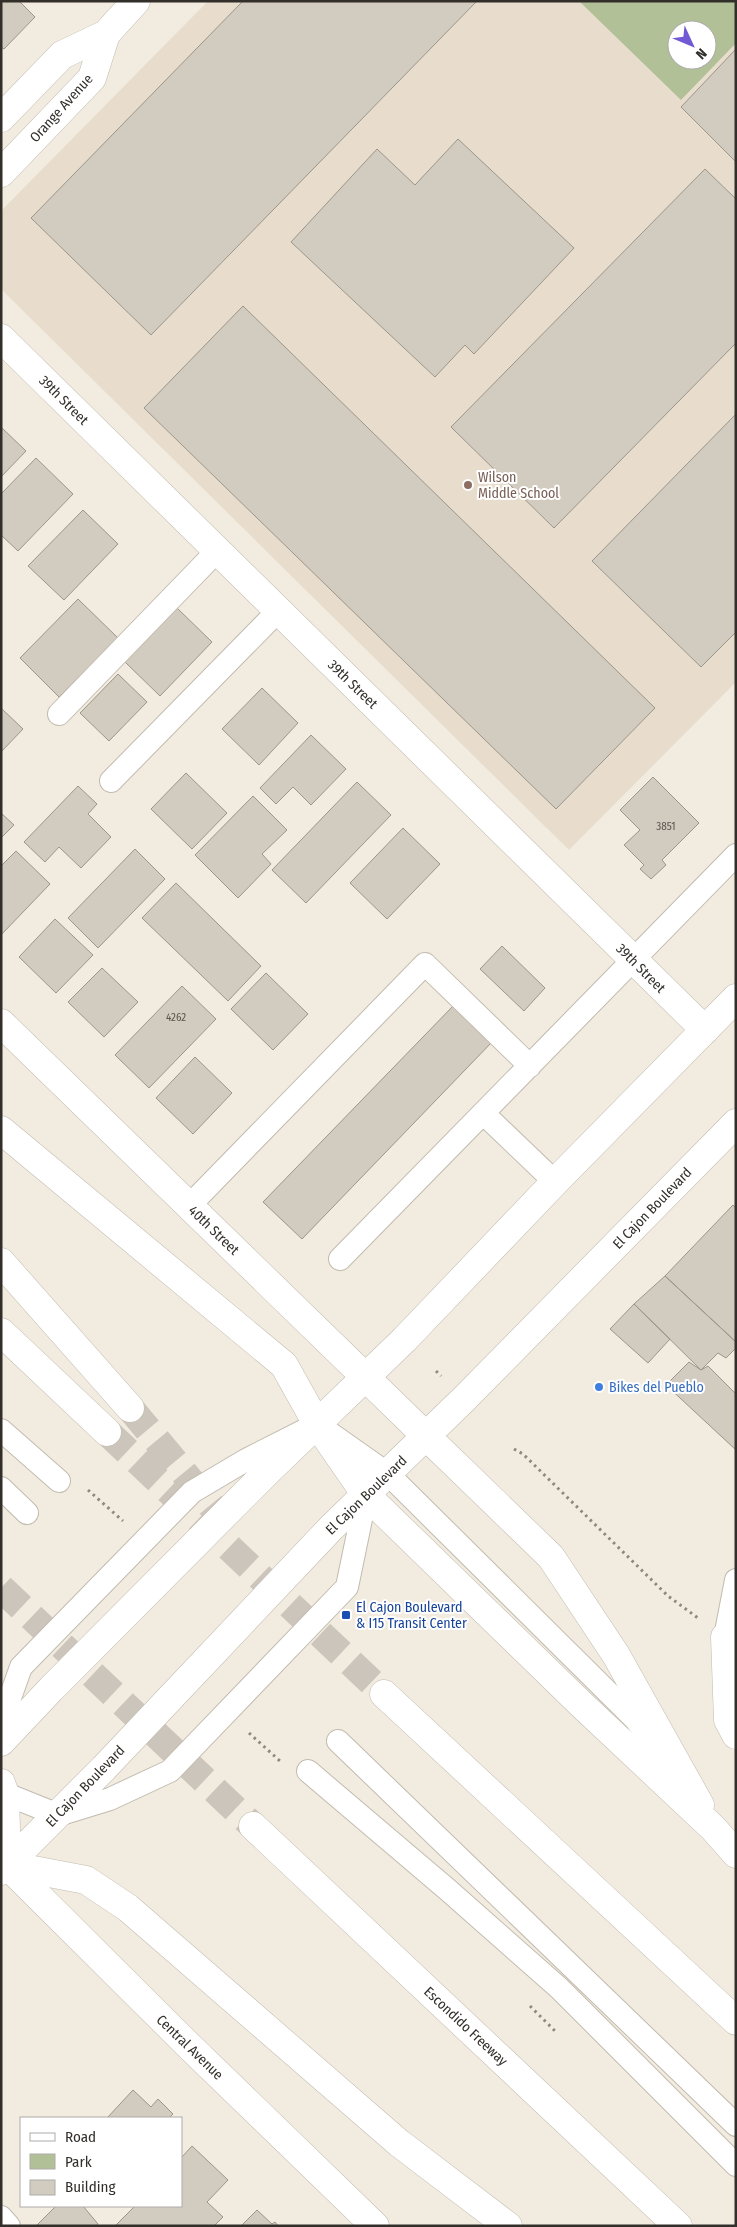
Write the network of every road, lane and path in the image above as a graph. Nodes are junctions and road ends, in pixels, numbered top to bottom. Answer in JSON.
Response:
{"nodes":[{"id":1,"x":136,"y":1,"type":"edge"},
{"id":2,"x":106,"y":34,"type":"junction"},
{"id":3,"x":1,"y":118,"type":"edge"},
{"id":4,"x":1,"y":173,"type":"edge"},
{"id":5,"x":1,"y":338,"type":"edge"},
{"id":6,"x":217,"y":551,"type":"junction"},
{"id":7,"x":278,"y":611,"type":"junction"},
{"id":8,"x":59,"y":714,"type":"dead end"},
{"id":9,"x":111,"y":781,"type":"dead end"},
{"id":10,"x":736,"y":855,"type":"edge"},
{"id":11,"x":634,"y":960,"type":"junction"},
{"id":12,"x":736,"y":998,"type":"edge"},
{"id":13,"x":1,"y":1023,"type":"edge"},
{"id":14,"x":705,"y":1030,"type":"junction"},
{"id":15,"x":530,"y":1066,"type":"junction"},
{"id":16,"x":484,"y":1114,"type":"junction"},
{"id":17,"x":736,"y":1123,"type":"edge"},
{"id":18,"x":1,"y":1130,"type":"edge"},
{"id":19,"x":555,"y":1182,"type":"junction"},
{"id":20,"x":189,"y":1206,"type":"junction"},
{"id":21,"x":340,"y":1259,"type":"dead end"},
{"id":22,"x":1,"y":1262,"type":"edge"},
{"id":23,"x":1,"y":1332,"type":"edge"},
{"id":24,"x":364,"y":1377,"type":"junction"},
{"id":25,"x":130,"y":1408,"type":"tunnel mouth"},
{"id":26,"x":317,"y":1424,"type":"junction"},
{"id":27,"x":1,"y":1430,"type":"edge"},
{"id":28,"x":107,"y":1432,"type":"tunnel mouth"},
{"id":29,"x":426,"y":1436,"type":"junction"},
{"id":30,"x":514,"y":1449,"type":"dead end"},
{"id":31,"x":388,"y":1474,"type":"junction"},
{"id":32,"x":59,"y":1481,"type":"dead end"},
{"id":33,"x":1,"y":1488,"type":"edge"},
{"id":34,"x":366,"y":1495,"type":"junction"},
{"id":35,"x":27,"y":1513,"type":"dead end"},
{"id":36,"x":736,"y":1580,"type":"edge"},
{"id":37,"x":725,"y":1637,"type":"junction"},
{"id":38,"x":384,"y":1694,"type":"tunnel mouth"},
{"id":39,"x":1,"y":1723,"type":"edge"},
{"id":40,"x":736,"y":1735,"type":"edge"},
{"id":41,"x":338,"y":1741,"type":"dead end"},
{"id":42,"x":1,"y":1742,"type":"edge"},
{"id":43,"x":308,"y":1771,"type":"dead end"},
{"id":44,"x":2,"y":1790,"type":"edge"},
{"id":45,"x":58,"y":1815,"type":"junction"},
{"id":46,"x":253,"y":1826,"type":"tunnel mouth"},
{"id":47,"x":713,"y":1828,"type":"junction"},
{"id":48,"x":736,"y":1854,"type":"edge"},
{"id":49,"x":4,"y":1868,"type":"edge"},
{"id":50,"x":736,"y":2021,"type":"edge"},
{"id":51,"x":736,"y":2124,"type":"edge"},
{"id":52,"x":736,"y":2165,"type":"edge"},
{"id":53,"x":1,"y":2218,"type":"edge"},
{"id":54,"x":9,"y":2226,"type":"edge"},
{"id":55,"x":375,"y":2226,"type":"edge"},
{"id":56,"x":508,"y":2226,"type":"edge"},
{"id":57,"x":678,"y":2226,"type":"edge"}],
"edges":[{"from":1,"to":2,"type":"main road","name":"Orange Avenue"},
{"from":2,"to":3,"type":"main road","name":"Orange Avenue"},
{"from":2,"to":4,"type":"main road","name":"Orange Avenue"},
{"from":5,"to":6,"type":"main road","name":"39th Street"},
{"from":6,"to":7,"type":"main road","name":"39th Street"},
{"from":6,"to":8,"type":"lane"},
{"from":7,"to":9,"type":"lane"},
{"from":7,"to":11,"type":"main road","name":"39th Street"},
{"from":10,"to":11,"type":"lane"},
{"from":11,"to":14,"type":"main road","name":"39th Street"},
{"from":11,"to":15,"type":"lane"},
{"from":12,"to":14,"type":"main road"},
{"from":13,"to":20,"type":"main road","name":"40th Street"},
{"from":14,"to":19,"type":"main road"},
{"from":15,"to":16,"type":"lane"},
{"from":15,"to":20,"type":"lane"},
{"from":16,"to":19,"type":"lane"},
{"from":16,"to":21,"type":"lane"},
{"from":17,"to":29,"type":"main road","name":"El Cajon Boulevard"},
{"from":18,"to":26,"type":"main road"},
{"from":19,"to":24,"type":"main road"},
{"from":20,"to":24,"type":"main road","name":"40th Street"},
{"from":22,"to":25,"type":"main road"},
{"from":23,"to":28,"type":"main road"},
{"from":24,"to":26,"type":"main road"},
{"from":24,"to":29,"type":"main road","name":"40th Street"},
{"from":26,"to":31,"type":"lane"},
{"from":26,"to":34,"type":"main road"},
{"from":26,"to":39,"type":"lane"},
{"from":26,"to":42,"type":"main road"},
{"from":27,"to":32,"type":"lane"},
{"from":29,"to":31,"type":"main road","name":"El Cajon Boulevard"},
{"from":29,"to":47,"type":"main road","name":"40th Street"},
{"from":30,"to":37,"type":"path"},
{"from":31,"to":34,"type":"main road","name":"El Cajon Boulevard"},
{"from":31,"to":47,"type":"lane"},
{"from":33,"to":35,"type":"lane"},
{"from":34,"to":45,"type":"main road","name":"El Cajon Boulevard"},
{"from":34,"to":45,"type":"lane"},
{"from":34,"to":47,"type":"main road"},
{"from":36,"to":37,"type":"lane"},
{"from":37,"to":40,"type":"main road"},
{"from":38,"to":50,"type":"main road"},
{"from":41,"to":51,"type":"lane"},
{"from":43,"to":52,"type":"lane"},
{"from":44,"to":45,"type":"lane"},
{"from":44,"to":49,"type":"main road"},
{"from":45,"to":49,"type":"main road","name":"El Cajon Boulevard"},
{"from":46,"to":57,"type":"main road","name":"Escondido Freeway"},
{"from":47,"to":48,"type":"main road"},
{"from":49,"to":55,"type":"main road","name":"Central Avenue"},
{"from":49,"to":56,"type":"main road"},
{"from":53,"to":54,"type":"lane"}]}
